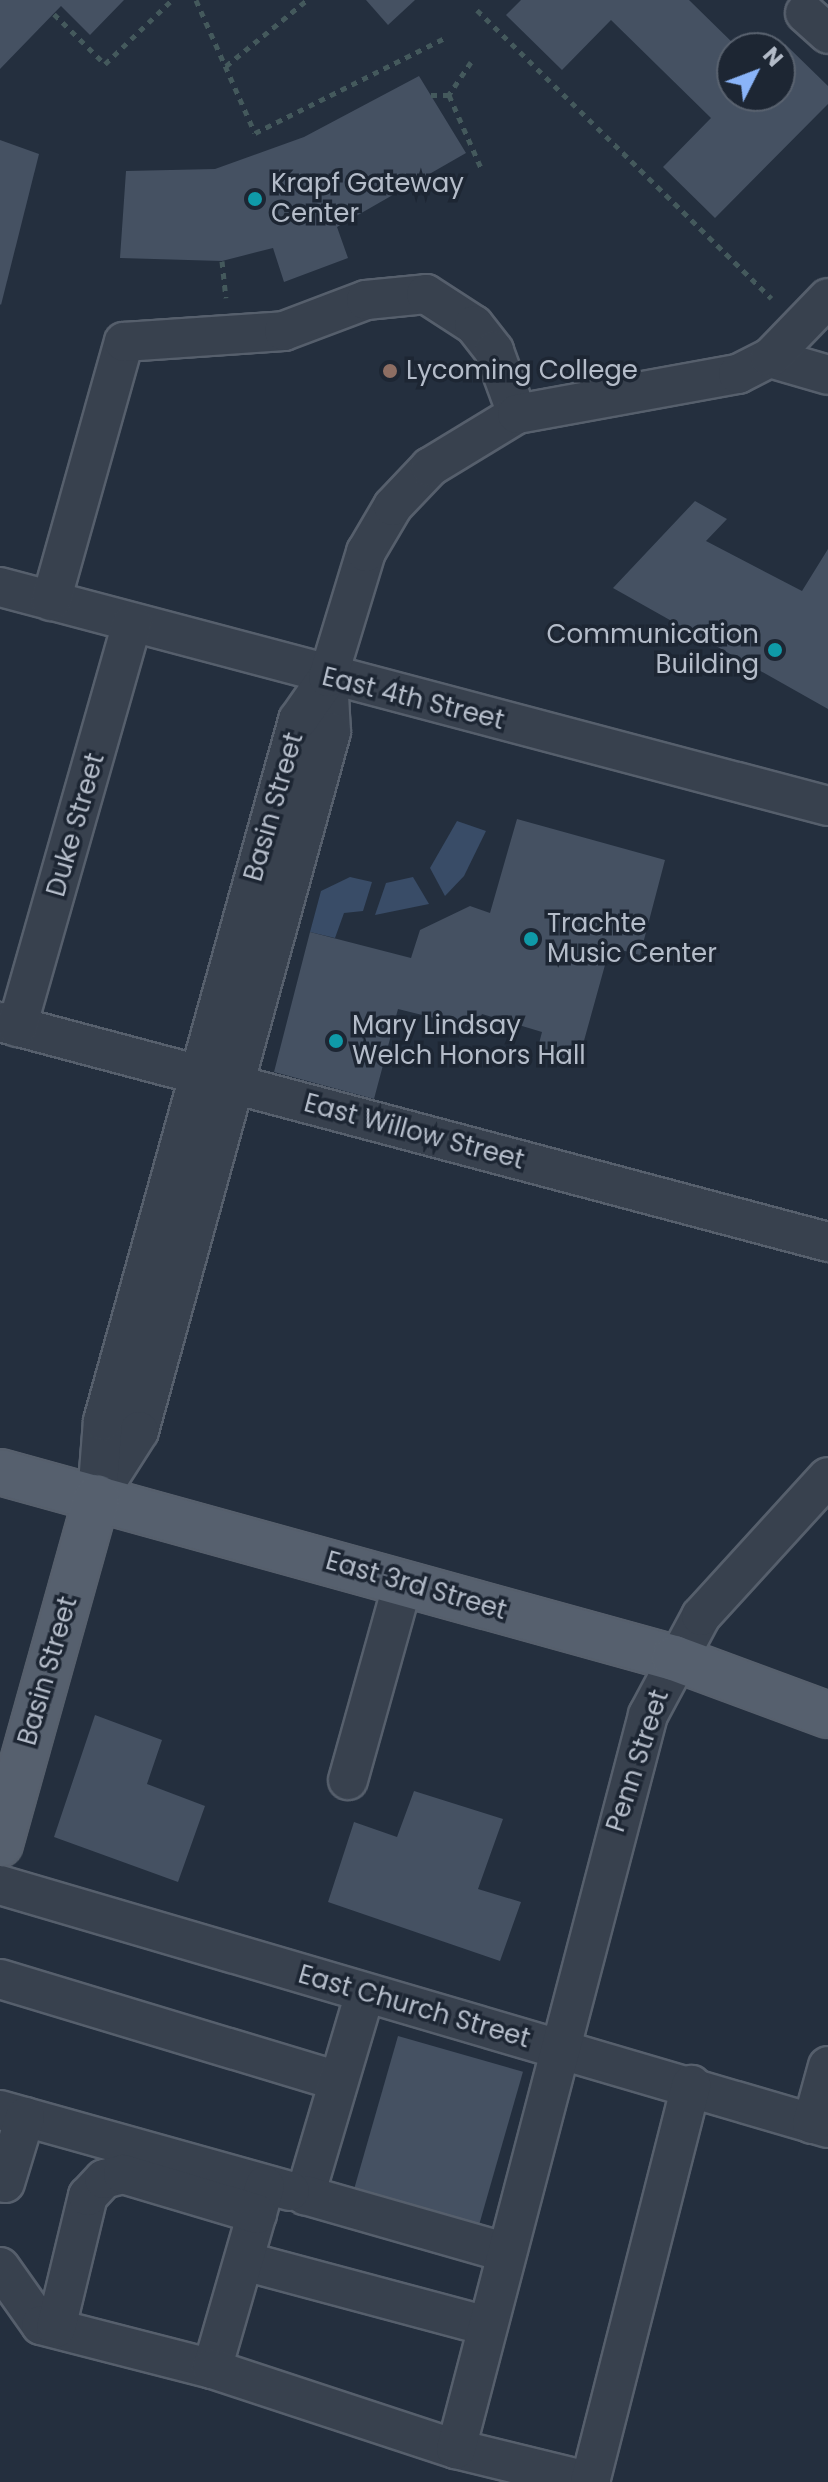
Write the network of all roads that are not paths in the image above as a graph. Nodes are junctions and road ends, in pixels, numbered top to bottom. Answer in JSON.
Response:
{"nodes":[{"id":1,"x":828,"y":298,"type":"edge"},
{"id":2,"x":770,"y":358,"type":"junction"},
{"id":3,"x":828,"y":375,"type":"edge"},
{"id":4,"x":517,"y":414,"type":"junction"},
{"id":5,"x":0,"y":587,"type":"edge"},
{"id":6,"x":51,"y":601,"type":"junction"},
{"id":7,"x":132,"y":623,"type":"junction"},
{"id":8,"x":328,"y":677,"type":"junction"},
{"id":9,"x":828,"y":806,"type":"edge"},
{"id":10,"x":8,"y":1024,"type":"edge"},
{"id":11,"x":217,"y":1080,"type":"junction"},
{"id":12,"x":828,"y":1242,"type":"edge"},
{"id":13,"x":0,"y":1472,"type":"edge"},
{"id":14,"x":828,"y":1477,"type":"edge"},
{"id":15,"x":97,"y":1497,"type":"junction"},
{"id":16,"x":403,"y":1583,"type":"junction"},
{"id":17,"x":674,"y":1658,"type":"junction"},
{"id":18,"x":828,"y":1715,"type":"edge"},
{"id":19,"x":348,"y":1780,"type":"dead end"},
{"id":20,"x":0,"y":1844,"type":"edge"},
{"id":21,"x":0,"y":1885,"type":"edge"},
{"id":22,"x":0,"y":1979,"type":"edge"},
{"id":23,"x":365,"y":1993,"type":"junction"},
{"id":24,"x":557,"y":2049,"type":"junction"},
{"id":25,"x":828,"y":2066,"type":"edge"},
{"id":26,"x":338,"y":2081,"type":"junction"},
{"id":27,"x":691,"y":2085,"type":"junction"},
{"id":28,"x":12,"y":2114,"type":"edge"},
{"id":29,"x":820,"y":2126,"type":"edge"},
{"id":30,"x":2,"y":2191,"type":"edge"},
{"id":31,"x":305,"y":2195,"type":"junction"},
{"id":32,"x":261,"y":2199,"type":"junction"},
{"id":33,"x":504,"y":2252,"type":"junction"},
{"id":34,"x":244,"y":2261,"type":"junction"},
{"id":35,"x":0,"y":2267,"type":"edge"},
{"id":36,"x":486,"y":2326,"type":"junction"},
{"id":37,"x":56,"y":2328,"type":"junction"},
{"id":38,"x":212,"y":2369,"type":"junction"},
{"id":39,"x":456,"y":2449,"type":"junction"},
{"id":40,"x":591,"y":2482,"type":"edge"}],
"edges":[{"from":1,"to":2,"type":"street"},
{"from":2,"to":3,"type":"street"},
{"from":2,"to":4,"type":"street"},
{"from":4,"to":6,"type":"street"},
{"from":4,"to":8,"type":"street"},
{"from":5,"to":6,"type":"street","name":"East 4th Street"},
{"from":6,"to":7,"type":"street","name":"East 4th Street"},
{"from":7,"to":8,"type":"street","name":"East 4th Street"},
{"from":7,"to":10,"type":"street","name":"Duke Street"},
{"from":8,"to":9,"type":"street","name":"East 4th Street"},
{"from":8,"to":11,"type":"street","name":"Basin Street"},
{"from":10,"to":11,"type":"street","name":"East Willow Street"},
{"from":11,"to":12,"type":"street","name":"East Willow Street"},
{"from":11,"to":15,"type":"street","name":"Basin Street"},
{"from":13,"to":15,"type":"main road","name":"East 3rd Street"},
{"from":14,"to":17,"type":"street","name":"Penn Street"},
{"from":15,"to":16,"type":"main road","name":"East 3rd Street"},
{"from":15,"to":20,"type":"main road","name":"Basin Street"},
{"from":16,"to":17,"type":"main road","name":"East 3rd Street"},
{"from":16,"to":19,"type":"street"},
{"from":17,"to":18,"type":"main road","name":"East 3rd Street"},
{"from":17,"to":24,"type":"street","name":"Penn Street"},
{"from":21,"to":23,"type":"street","name":"East Church Street"},
{"from":22,"to":26,"type":"street"},
{"from":23,"to":24,"type":"street","name":"East Church Street"},
{"from":23,"to":26,"type":"street"},
{"from":24,"to":27,"type":"street","name":"East Church Street"},
{"from":24,"to":33,"type":"street","name":"Penn Street"},
{"from":25,"to":29,"type":"street"},
{"from":26,"to":31,"type":"street"},
{"from":27,"to":29,"type":"street","name":"East Church Street"},
{"from":27,"to":40,"type":"street"},
{"from":28,"to":30,"type":"street"},
{"from":28,"to":32,"type":"street"},
{"from":31,"to":32,"type":"street"},
{"from":31,"to":33,"type":"street"},
{"from":32,"to":34,"type":"street"},
{"from":32,"to":37,"type":"street"},
{"from":33,"to":36,"type":"street","name":"Penn Street"},
{"from":34,"to":36,"type":"street"},
{"from":34,"to":38,"type":"street"},
{"from":35,"to":37,"type":"street"},
{"from":36,"to":39,"type":"street","name":"Penn Street"},
{"from":37,"to":38,"type":"street"},
{"from":38,"to":39,"type":"street"},
{"from":39,"to":40,"type":"street"}]}
